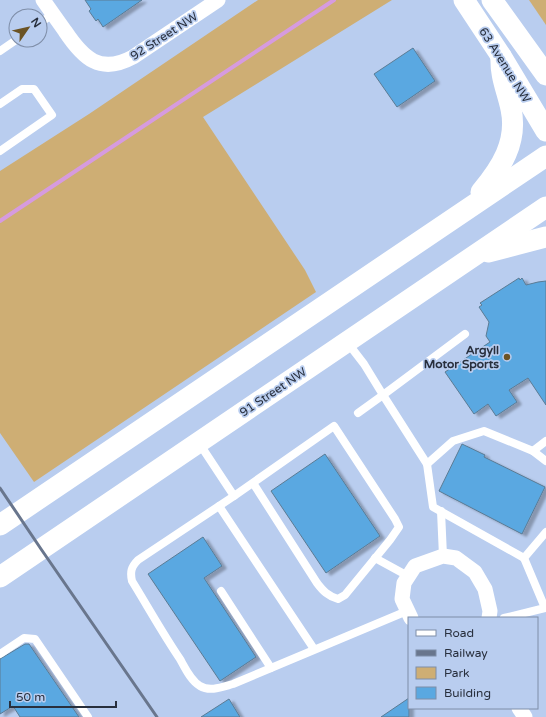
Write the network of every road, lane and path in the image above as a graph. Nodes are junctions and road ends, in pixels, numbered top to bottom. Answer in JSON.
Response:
{"nodes":[{"id":1,"x":43,"y":0,"type":"edge"},
{"id":2,"x":218,"y":0,"type":"edge"},
{"id":3,"x":464,"y":0,"type":"edge"},
{"id":4,"x":492,"y":0,"type":"edge"},
{"id":5,"x":53,"y":14,"type":"junction"},
{"id":6,"x":48,"y":17,"type":"edge"},
{"id":7,"x":501,"y":56,"type":"junction"},
{"id":8,"x":546,"y":75,"type":"edge"},
{"id":9,"x":0,"y":104,"type":"edge"},
{"id":10,"x":546,"y":131,"type":"edge"},
{"id":11,"x":0,"y":150,"type":"edge"},
{"id":12,"x":546,"y":156,"type":"edge"},
{"id":13,"x":469,"y":207,"type":"junction"},
{"id":14,"x":546,"y":207,"type":"edge"},
{"id":15,"x":546,"y":237,"type":"edge"},
{"id":16,"x":472,"y":256,"type":"junction"},
{"id":17,"x":465,"y":334,"type":"dead end"},
{"id":18,"x":347,"y":341,"type":"junction"},
{"id":19,"x":383,"y":395,"type":"junction"},
{"id":20,"x":358,"y":413,"type":"dead end"},
{"id":21,"x":546,"y":441,"type":"edge"},
{"id":22,"x":198,"y":442,"type":"junction"},
{"id":23,"x":533,"y":451,"type":"junction"},
{"id":24,"x":546,"y":461,"type":"edge"},
{"id":25,"x":427,"y":464,"type":"junction"},
{"id":26,"x":253,"y":483,"type":"junction"},
{"id":27,"x":234,"y":496,"type":"junction"},
{"id":28,"x":219,"y":506,"type":"junction"},
{"id":29,"x":441,"y":511,"type":"junction"},
{"id":30,"x":0,"y":525,"type":"edge"},
{"id":31,"x":546,"y":532,"type":"edge"},
{"id":32,"x":443,"y":556,"type":"junction"},
{"id":33,"x":375,"y":558,"type":"junction"},
{"id":34,"x":524,"y":558,"type":"junction"},
{"id":35,"x":408,"y":576,"type":"junction"},
{"id":36,"x":0,"y":577,"type":"edge"},
{"id":37,"x":221,"y":591,"type":"dead end"},
{"id":38,"x":545,"y":608,"type":"edge"},
{"id":39,"x":409,"y":614,"type":"edge"},
{"id":40,"x":488,"y":617,"type":"edge"},
{"id":41,"x":508,"y":617,"type":"edge"},
{"id":42,"x":314,"y":649,"type":"junction"},
{"id":43,"x":0,"y":654,"type":"edge"},
{"id":44,"x":271,"y":668,"type":"junction"},
{"id":45,"x":88,"y":717,"type":"edge"}],
"edges":[{"from":1,"to":5,"type":"street"},
{"from":2,"to":5,"type":"street","name":"92 Street NW"},
{"from":3,"to":7,"type":"main road","name":"63 Avenue NW"},
{"from":4,"to":8,"type":"main road","name":"63 Avenue NW"},
{"from":5,"to":6,"type":"lane"},
{"from":7,"to":10,"type":"main road","name":"63 Avenue NW"},
{"from":7,"to":13,"type":"main road"},
{"from":9,"to":11,"type":"lane"},
{"from":12,"to":13,"type":"main road"},
{"from":13,"to":30,"type":"main road"},
{"from":14,"to":16,"type":"main road","name":"91 Street NW"},
{"from":15,"to":16,"type":"main road"},
{"from":16,"to":18,"type":"main road","name":"91 Street NW"},
{"from":17,"to":19,"type":"lane"},
{"from":18,"to":19,"type":"lane"},
{"from":18,"to":22,"type":"main road","name":"91 Street NW"},
{"from":19,"to":20,"type":"lane"},
{"from":19,"to":25,"type":"lane"},
{"from":21,"to":23,"type":"lane"},
{"from":22,"to":27,"type":"lane"},
{"from":22,"to":36,"type":"main road","name":"91 Street NW"},
{"from":23,"to":24,"type":"lane"},
{"from":23,"to":25,"type":"lane"},
{"from":25,"to":29,"type":"lane"},
{"from":26,"to":27,"type":"lane"},
{"from":26,"to":33,"type":"lane"},
{"from":26,"to":33,"type":"lane"},
{"from":27,"to":28,"type":"lane"},
{"from":28,"to":42,"type":"lane"},
{"from":28,"to":44,"type":"lane"},
{"from":29,"to":32,"type":"lane"},
{"from":29,"to":34,"type":"lane"},
{"from":31,"to":34,"type":"lane"},
{"from":32,"to":35,"type":"street"},
{"from":32,"to":40,"type":"street"},
{"from":33,"to":35,"type":"lane"},
{"from":34,"to":38,"type":"lane"},
{"from":35,"to":39,"type":"street"},
{"from":37,"to":44,"type":"lane"},
{"from":38,"to":41,"type":"lane"},
{"from":39,"to":42,"type":"lane"},
{"from":42,"to":44,"type":"lane"},
{"from":43,"to":45,"type":"lane"}]}
